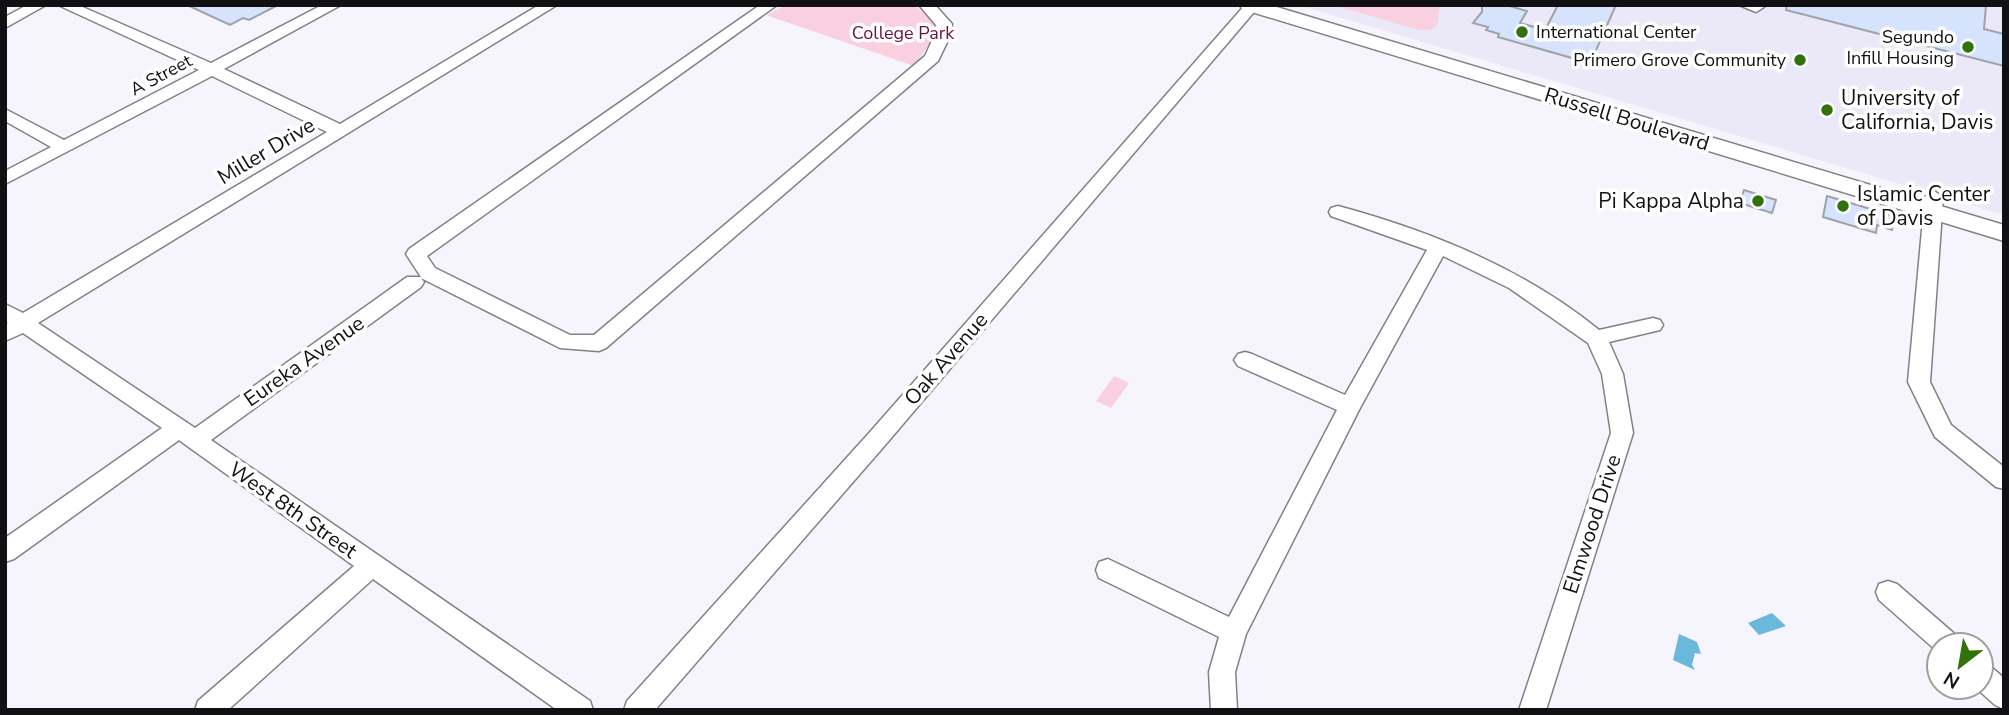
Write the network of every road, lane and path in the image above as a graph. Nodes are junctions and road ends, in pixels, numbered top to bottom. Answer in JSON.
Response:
{"nodes":[{"id":1,"x":39,"y":5,"type":"edge"},
{"id":2,"x":65,"y":5,"type":"edge"},
{"id":3,"x":334,"y":5,"type":"edge"},
{"id":4,"x":550,"y":5,"type":"edge"},
{"id":5,"x":770,"y":5,"type":"edge"},
{"id":6,"x":926,"y":5,"type":"edge"},
{"id":7,"x":1289,"y":5,"type":"edge"},
{"id":8,"x":1251,"y":6,"type":"edge"},
{"id":9,"x":5,"y":23,"type":"edge"},
{"id":10,"x":1386,"y":46,"type":"junction"},
{"id":11,"x":1440,"y":50,"type":"junction"},
{"id":12,"x":212,"y":69,"type":"junction"},
{"id":13,"x":5,"y":114,"type":"edge"},
{"id":14,"x":342,"y":132,"type":"junction"},
{"id":15,"x":64,"y":148,"type":"junction"},
{"id":16,"x":5,"y":178,"type":"edge"},
{"id":17,"x":1933,"y":204,"type":"junction"},
{"id":18,"x":1338,"y":212,"type":"dead end"},
{"id":19,"x":2004,"y":218,"type":"edge"},
{"id":20,"x":2004,"y":233,"type":"edge"},
{"id":21,"x":1438,"y":248,"type":"junction"},
{"id":22,"x":414,"y":282,"type":"dead end"},
{"id":23,"x":11,"y":323,"type":"edge"},
{"id":24,"x":1653,"y":325,"type":"dead end"},
{"id":25,"x":1596,"y":338,"type":"junction"},
{"id":26,"x":1245,"y":360,"type":"dead end"},
{"id":27,"x":1350,"y":406,"type":"junction"},
{"id":28,"x":187,"y":434,"type":"junction"},
{"id":29,"x":2004,"y":480,"type":"edge"},
{"id":30,"x":5,"y":552,"type":"edge"},
{"id":31,"x":371,"y":566,"type":"junction"},
{"id":32,"x":1108,"y":570,"type":"dead end"},
{"id":33,"x":1888,"y":592,"type":"dead end"},
{"id":34,"x":1933,"y":631,"type":"edge"},
{"id":35,"x":1234,"y":632,"type":"junction"},
{"id":36,"x":208,"y":710,"type":"edge"},
{"id":37,"x":580,"y":710,"type":"edge"},
{"id":38,"x":637,"y":710,"type":"edge"},
{"id":39,"x":1224,"y":710,"type":"edge"},
{"id":40,"x":1532,"y":710,"type":"edge"}],
"edges":[{"from":1,"to":9,"type":"street"},
{"from":2,"to":12,"type":"street"},
{"from":3,"to":12,"type":"street","name":"A Street"},
{"from":4,"to":14,"type":"street","name":"Miller Drive"},
{"from":5,"to":6,"type":"street"},
{"from":7,"to":11,"type":"main road","name":"Russell Boulevard"},
{"from":8,"to":10,"type":"main road","name":"Russell Boulevard"},
{"from":8,"to":38,"type":"street","name":"Oak Avenue"},
{"from":10,"to":11,"type":"main road"},
{"from":10,"to":17,"type":"main road","name":"Russell Boulevard"},
{"from":11,"to":17,"type":"main road","name":"Russell Boulevard"},
{"from":12,"to":14,"type":"street"},
{"from":12,"to":15,"type":"street","name":"A Street"},
{"from":13,"to":15,"type":"street"},
{"from":14,"to":23,"type":"street","name":"Miller Drive"},
{"from":15,"to":16,"type":"street","name":"A Street"},
{"from":17,"to":19,"type":"main road","name":"Russell Boulevard"},
{"from":17,"to":20,"type":"main road","name":"Russell Boulevard"},
{"from":17,"to":29,"type":"street"},
{"from":18,"to":21,"type":"street","name":"Elmwood Drive"},
{"from":21,"to":25,"type":"street","name":"Elmwood Drive"},
{"from":21,"to":27,"type":"street"},
{"from":22,"to":28,"type":"street","name":"Eureka Avenue"},
{"from":23,"to":28,"type":"street","name":"West 8th Street"},
{"from":24,"to":25,"type":"street"},
{"from":25,"to":40,"type":"street","name":"Elmwood Drive"},
{"from":26,"to":27,"type":"street"},
{"from":27,"to":35,"type":"street"},
{"from":28,"to":30,"type":"street","name":"Eureka Avenue"},
{"from":28,"to":31,"type":"street","name":"West 8th Street"},
{"from":31,"to":36,"type":"street"},
{"from":31,"to":37,"type":"street","name":"West 8th Street"},
{"from":32,"to":35,"type":"street"},
{"from":33,"to":34,"type":"street"},
{"from":35,"to":39,"type":"street"}]}
